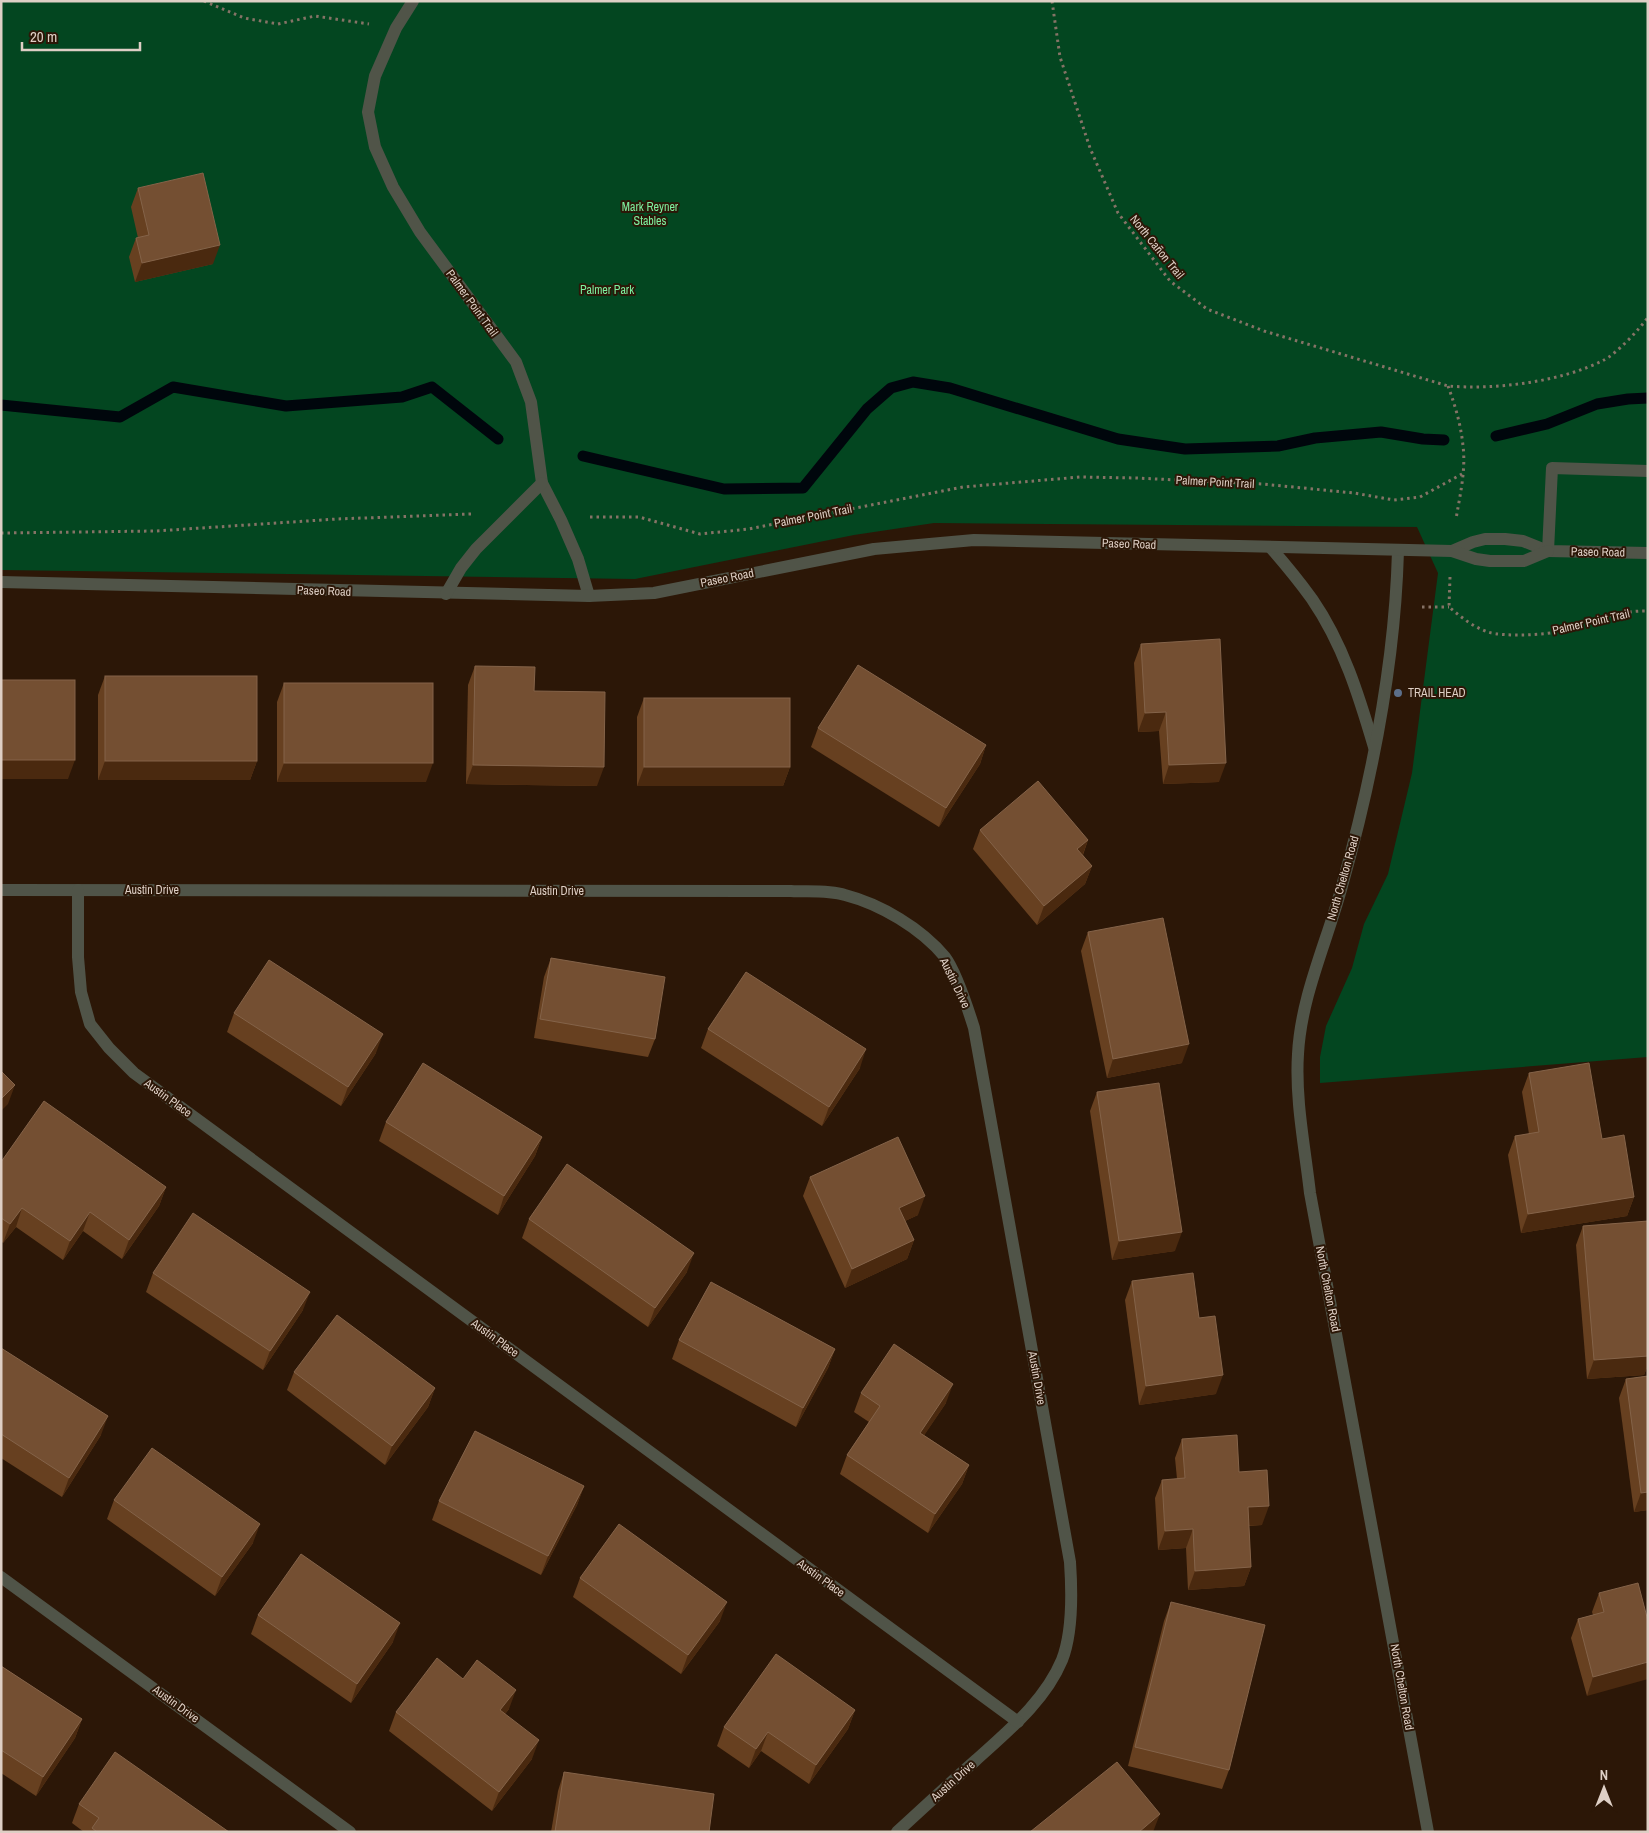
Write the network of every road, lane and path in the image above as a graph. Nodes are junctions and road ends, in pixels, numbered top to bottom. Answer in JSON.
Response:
{"nodes":[{"id":1,"x":204,"y":1,"type":"edge"},
{"id":2,"x":412,"y":1,"type":"edge"},
{"id":3,"x":1052,"y":1,"type":"edge"},
{"id":4,"x":396,"y":28,"type":"junction"},
{"id":5,"x":1648,"y":317,"type":"edge"},
{"id":6,"x":1448,"y":386,"type":"junction"},
{"id":7,"x":1648,"y":471,"type":"edge"},
{"id":8,"x":1462,"y":474,"type":"junction"},
{"id":9,"x":542,"y":483,"type":"junction"},
{"id":10,"x":510,"y":515,"type":"junction"},
{"id":11,"x":561,"y":520,"type":"junction"},
{"id":12,"x":1,"y":533,"type":"edge"},
{"id":13,"x":1271,"y":548,"type":"junction"},
{"id":14,"x":1398,"y":551,"type":"junction"},
{"id":15,"x":1452,"y":551,"type":"junction"},
{"id":16,"x":1548,"y":551,"type":"junction"},
{"id":17,"x":1648,"y":553,"type":"edge"},
{"id":18,"x":1,"y":582,"type":"edge"},
{"id":19,"x":446,"y":594,"type":"junction"},
{"id":20,"x":589,"y":596,"type":"junction"},
{"id":21,"x":1648,"y":611,"type":"edge"},
{"id":22,"x":1374,"y":750,"type":"junction"},
{"id":23,"x":1,"y":890,"type":"edge"},
{"id":24,"x":78,"y":890,"type":"junction"},
{"id":25,"x":1,"y":1577,"type":"edge"},
{"id":26,"x":1018,"y":1722,"type":"junction"},
{"id":27,"x":350,"y":1832,"type":"edge"},
{"id":28,"x":897,"y":1832,"type":"edge"},
{"id":29,"x":1428,"y":1832,"type":"edge"}],
"edges":[{"from":1,"to":4,"type":"path"},
{"from":2,"to":4,"type":"street","name":"Palmer Point Trail"},
{"from":3,"to":6,"type":"path","name":"North Cañon Trail"},
{"from":4,"to":9,"type":"street","name":"Palmer Point Trail"},
{"from":5,"to":6,"type":"path","name":"North Cañon Trail"},
{"from":6,"to":8,"type":"path"},
{"from":7,"to":16,"type":"street"},
{"from":8,"to":11,"type":"path","name":"Palmer Point Trail"},
{"from":8,"to":15,"type":"path","name":"Palmer Point Trail"},
{"from":9,"to":10,"type":"street"},
{"from":9,"to":11,"type":"street","name":"Palmer Point Trail"},
{"from":10,"to":12,"type":"path"},
{"from":10,"to":19,"type":"street"},
{"from":11,"to":20,"type":"street"},
{"from":13,"to":14,"type":"street","name":"Paseo Road"},
{"from":13,"to":20,"type":"street","name":"Paseo Road"},
{"from":13,"to":22,"type":"street","name":"North Chelton Road"},
{"from":14,"to":15,"type":"street","name":"Paseo Road"},
{"from":14,"to":22,"type":"street","name":"North Chelton Road"},
{"from":15,"to":16,"type":"street","name":"Paseo Road"},
{"from":15,"to":16,"type":"street","name":"Paseo Road"},
{"from":15,"to":21,"type":"path","name":"Palmer Point Trail"},
{"from":16,"to":17,"type":"street","name":"Paseo Road"},
{"from":18,"to":19,"type":"street","name":"Paseo Road"},
{"from":19,"to":20,"type":"street","name":"Paseo Road"},
{"from":22,"to":29,"type":"street","name":"North Chelton Road"},
{"from":23,"to":24,"type":"street","name":"Austin Drive"},
{"from":24,"to":26,"type":"street","name":"Austin Place"},
{"from":24,"to":26,"type":"street","name":"Austin Drive"},
{"from":25,"to":27,"type":"street","name":"Austin Drive"},
{"from":26,"to":28,"type":"street","name":"Austin Drive"}]}
